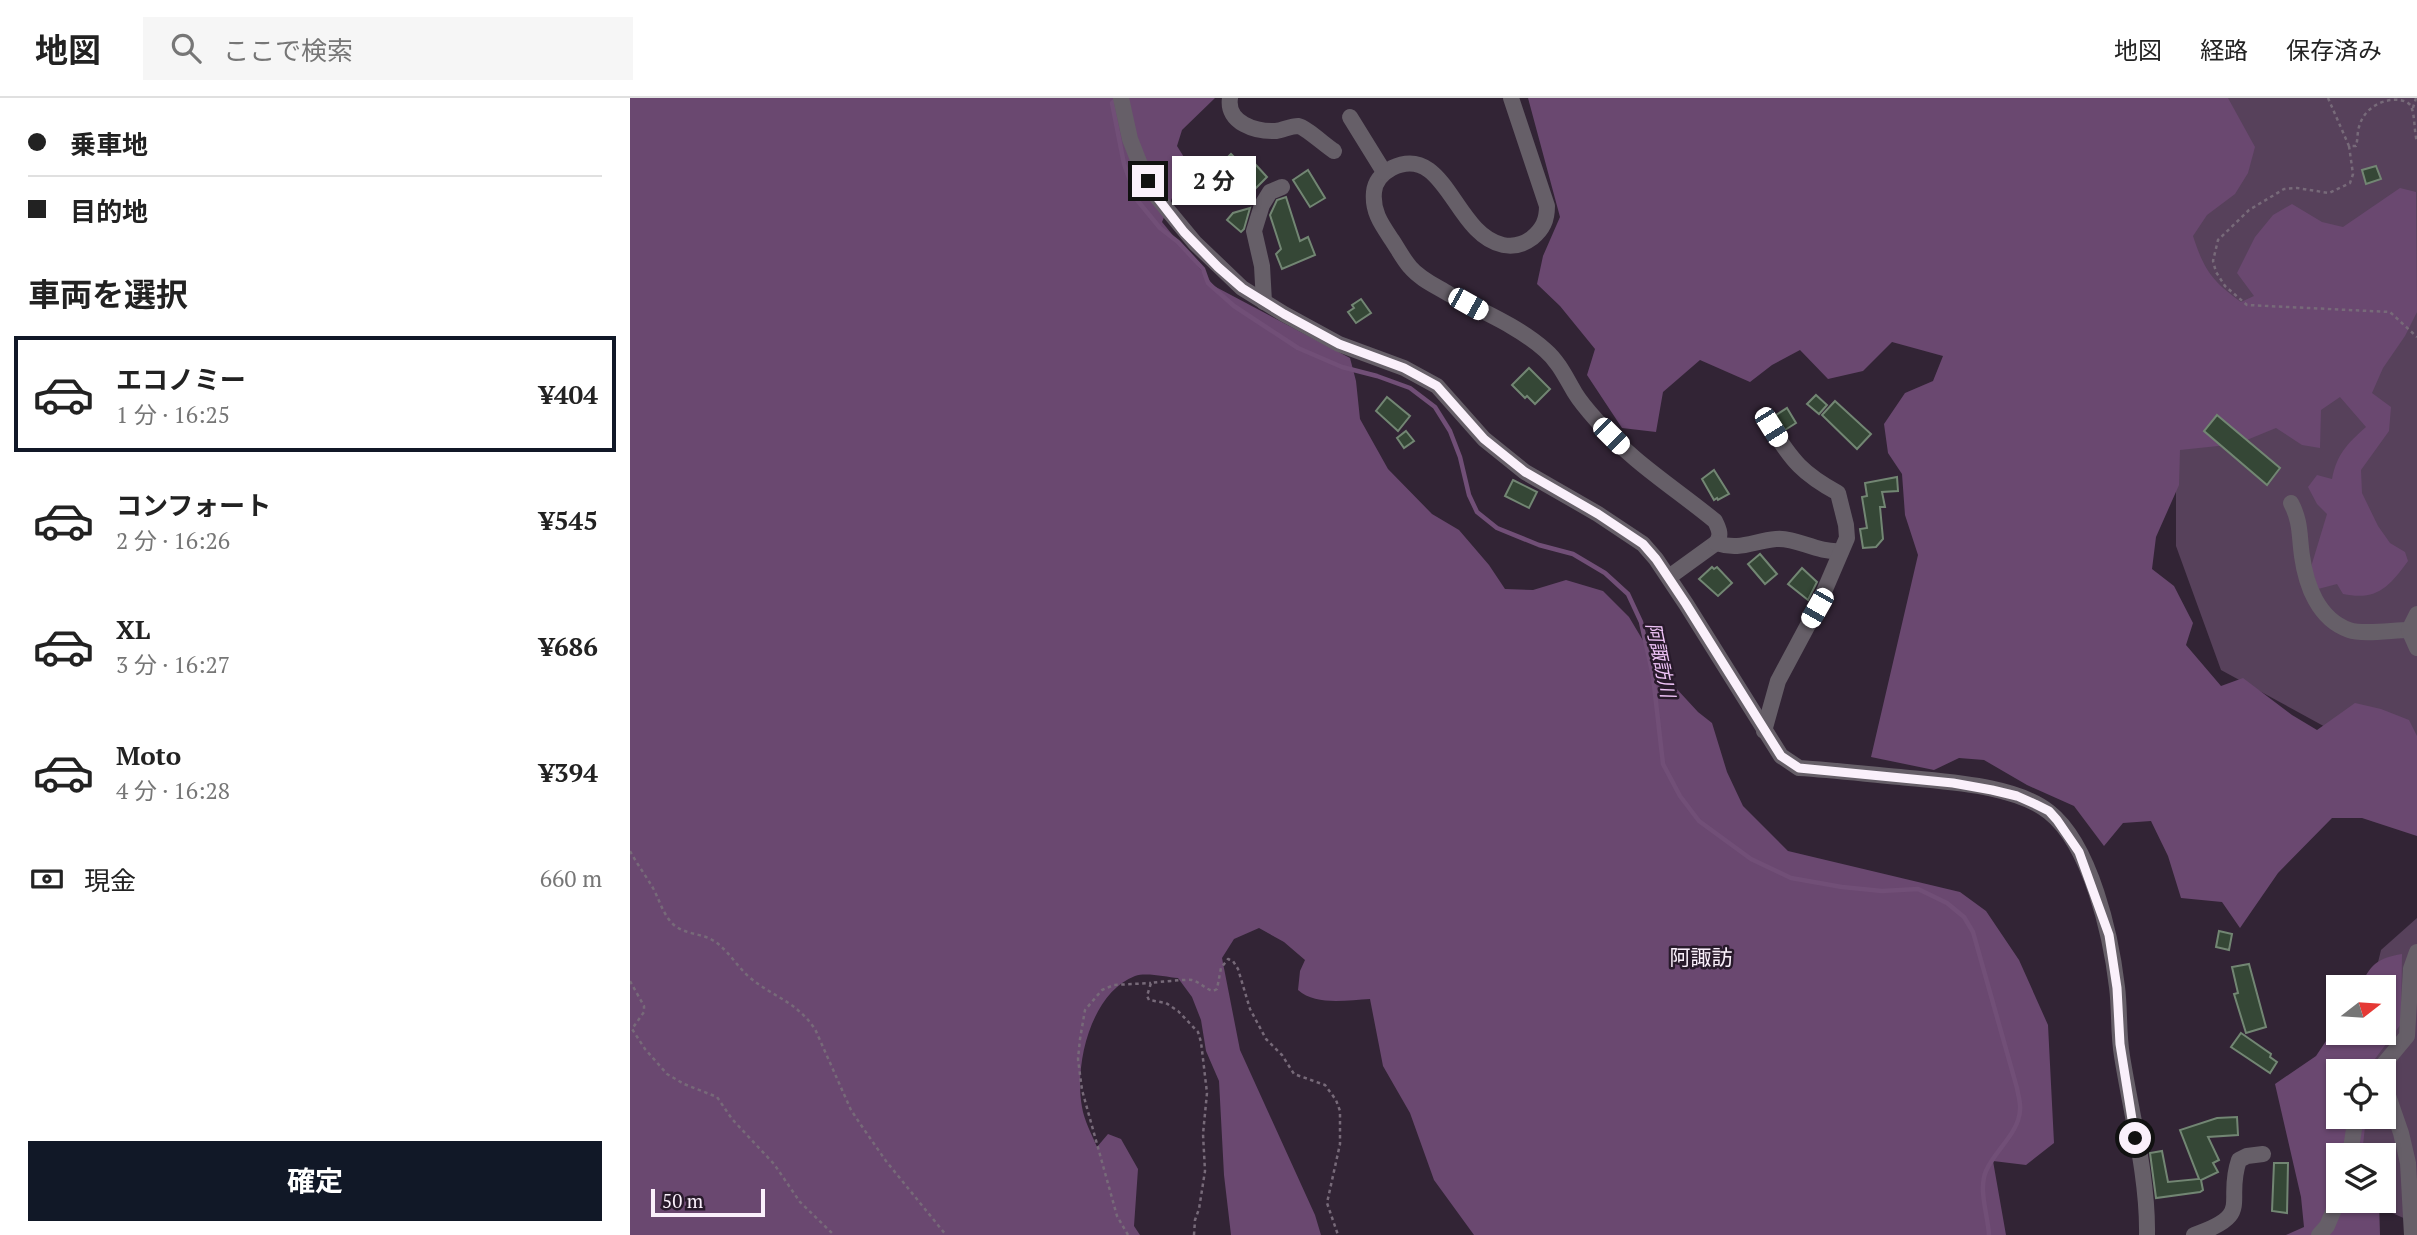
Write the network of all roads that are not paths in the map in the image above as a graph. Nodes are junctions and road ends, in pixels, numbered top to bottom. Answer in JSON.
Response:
{"nodes":[{"id":1,"x":1121,"y":98,"type":"edge"},
{"id":2,"x":1230,"y":98,"type":"edge"},
{"id":3,"x":1511,"y":98,"type":"edge"},
{"id":4,"x":1350,"y":117,"type":"dead end"},
{"id":5,"x":1334,"y":151,"type":"dead end"},
{"id":6,"x":1384,"y":172,"type":"junction"},
{"id":7,"x":1282,"y":187,"type":"dead end"},
{"id":8,"x":1264,"y":302,"type":"junction"},
{"id":9,"x":1771,"y":427,"type":"dead end"},
{"id":10,"x":2291,"y":503,"type":"dead end"},
{"id":11,"x":1716,"y":543,"type":"junction"},
{"id":12,"x":1841,"y":551,"type":"junction"},
{"id":13,"x":1668,"y":577,"type":"junction"},
{"id":14,"x":2417,"y":614,"type":"edge"},
{"id":15,"x":2409,"y":630,"type":"junction"},
{"id":16,"x":2417,"y":648,"type":"edge"},
{"id":17,"x":1763,"y":731,"type":"junction"},
{"id":18,"x":2417,"y":951,"type":"edge"},
{"id":19,"x":2388,"y":1059,"type":"edge"},
{"id":20,"x":2396,"y":1117,"type":"edge"},
{"id":21,"x":2263,"y":1154,"type":"dead end"},
{"id":22,"x":2332,"y":1213,"type":"edge"},
{"id":23,"x":2147,"y":1235,"type":"edge"},
{"id":24,"x":2194,"y":1235,"type":"edge"},
{"id":25,"x":2319,"y":1235,"type":"edge"},
{"id":26,"x":2412,"y":1235,"type":"edge"}],
"edges":[{"from":1,"to":8,"type":"street"},
{"from":2,"to":5,"type":"street"},
{"from":3,"to":6,"type":"street"},
{"from":4,"to":6,"type":"street"},
{"from":6,"to":11,"type":"street"},
{"from":7,"to":8,"type":"street"},
{"from":8,"to":13,"type":"street"},
{"from":9,"to":12,"type":"street"},
{"from":10,"to":15,"type":"street"},
{"from":11,"to":12,"type":"street"},
{"from":11,"to":13,"type":"street"},
{"from":12,"to":17,"type":"street"},
{"from":13,"to":17,"type":"street"},
{"from":14,"to":15,"type":"street"},
{"from":15,"to":16,"type":"street"},
{"from":17,"to":23,"type":"street"},
{"from":18,"to":19,"type":"street"},
{"from":20,"to":26,"type":"street"},
{"from":21,"to":24,"type":"street"},
{"from":22,"to":25,"type":"street"}]}
